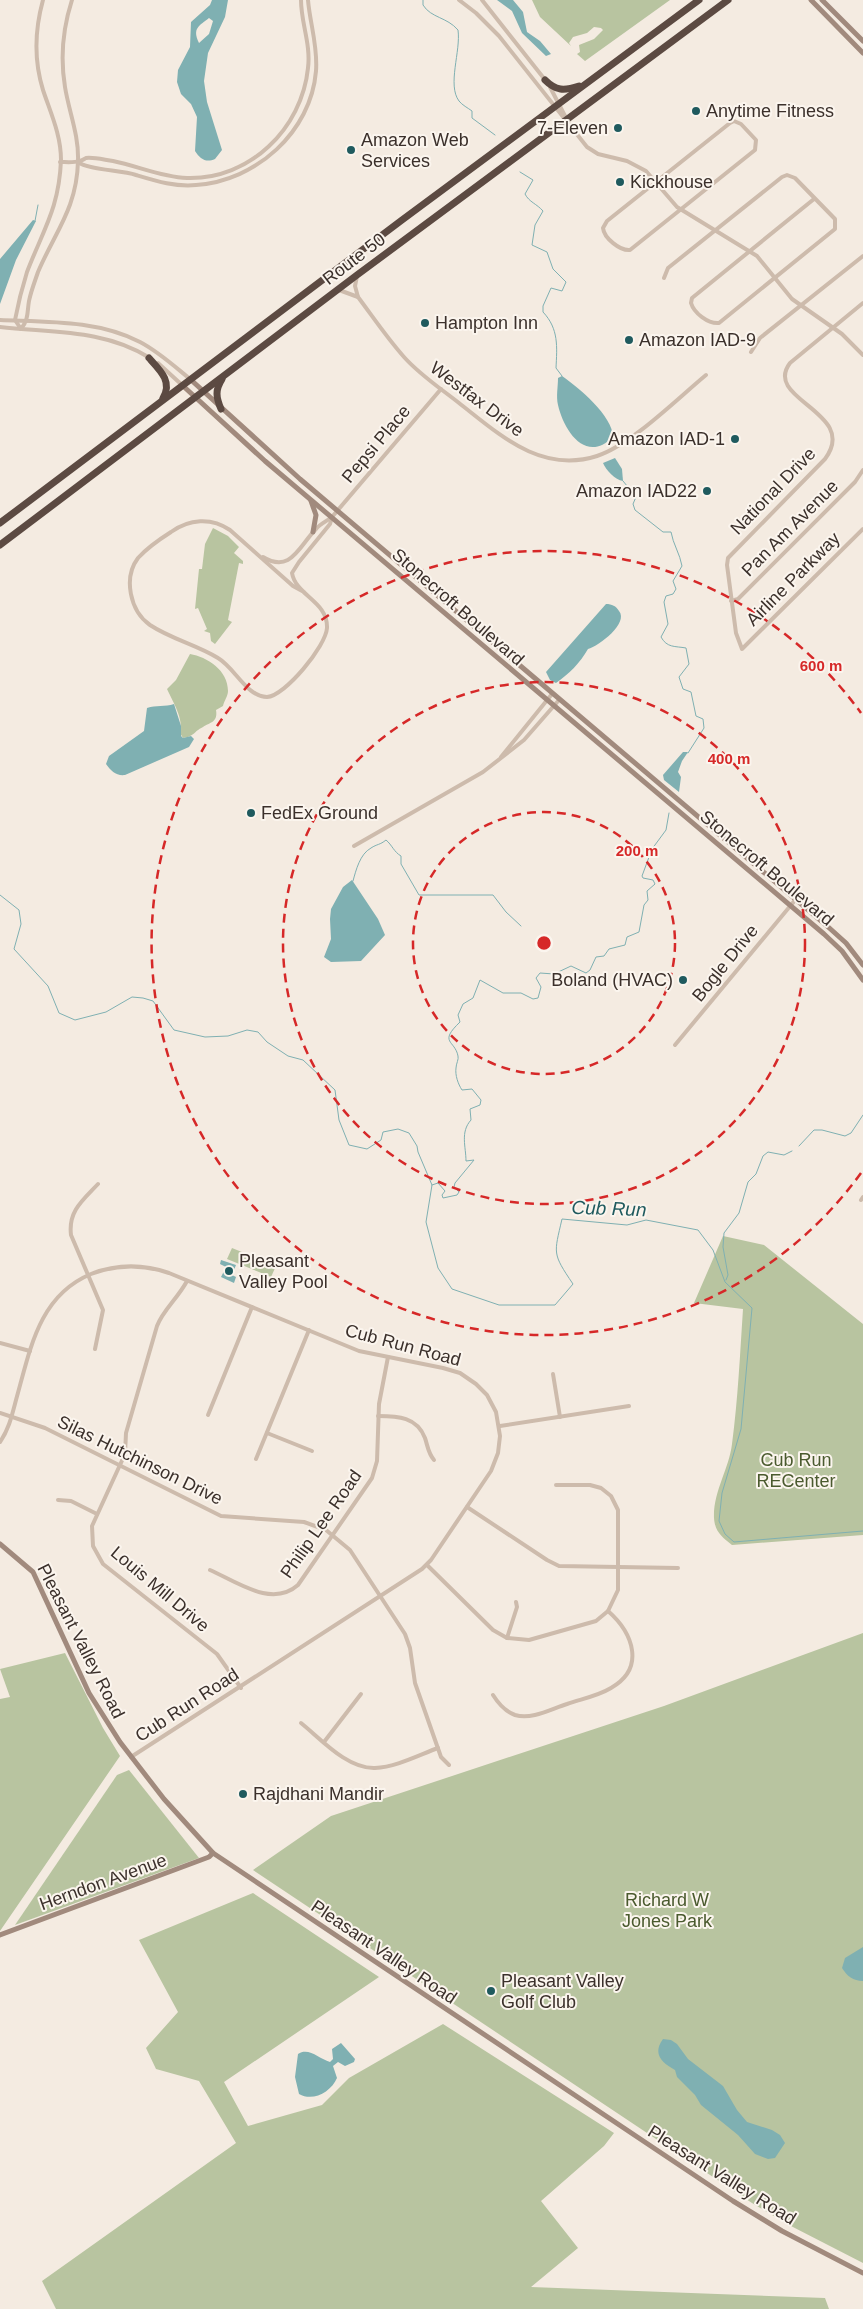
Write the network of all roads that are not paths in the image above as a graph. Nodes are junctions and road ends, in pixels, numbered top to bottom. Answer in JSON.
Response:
{"nodes":[{"id":1,"x":43,"y":0,"type":"edge"},
{"id":2,"x":72,"y":0,"type":"edge"},
{"id":3,"x":301,"y":0,"type":"edge"},
{"id":4,"x":308,"y":0,"type":"edge"},
{"id":5,"x":459,"y":0,"type":"edge"},
{"id":6,"x":482,"y":0,"type":"edge"},
{"id":7,"x":699,"y":0,"type":"edge"},
{"id":8,"x":728,"y":0,"type":"edge"},
{"id":9,"x":811,"y":0,"type":"edge"},
{"id":10,"x":822,"y":0,"type":"edge"},
{"id":11,"x":863,"y":41,"type":"edge"},
{"id":12,"x":863,"y":53,"type":"edge"},
{"id":13,"x":545,"y":80,"type":"junction"},
{"id":14,"x":586,"y":83,"type":"junction"},
{"id":15,"x":557,"y":105,"type":"junction"},
{"id":16,"x":566,"y":119,"type":"junction"},
{"id":17,"x":60,"y":162,"type":"junction"},
{"id":18,"x":78,"y":162,"type":"junction"},
{"id":19,"x":656,"y":182,"type":"junction"},
{"id":20,"x":814,"y":199,"type":"junction"},
{"id":21,"x":681,"y":210,"type":"junction"},
{"id":22,"x":715,"y":230,"type":"junction"},
{"id":23,"x":750,"y":250,"type":"junction"},
{"id":24,"x":863,"y":256,"type":"edge"},
{"id":25,"x":357,"y":275,"type":"junction"},
{"id":26,"x":664,"y":278,"type":"dead end"},
{"id":27,"x":775,"y":278,"type":"junction"},
{"id":28,"x":337,"y":290,"type":"junction"},
{"id":29,"x":358,"y":297,"type":"junction"},
{"id":30,"x":863,"y":304,"type":"edge"},
{"id":31,"x":800,"y":306,"type":"junction"},
{"id":32,"x":0,"y":320,"type":"edge"},
{"id":33,"x":15,"y":320,"type":"junction"},
{"id":34,"x":28,"y":320,"type":"junction"},
{"id":35,"x":0,"y":327,"type":"edge"},
{"id":36,"x":833,"y":328,"type":"junction"},
{"id":37,"x":22,"y":329,"type":"junction"},
{"id":38,"x":751,"y":352,"type":"dead end"},
{"id":39,"x":862,"y":353,"type":"edge"},
{"id":40,"x":149,"y":358,"type":"junction"},
{"id":41,"x":706,"y":375,"type":"dead end"},
{"id":42,"x":223,"y":376,"type":"junction"},
{"id":43,"x":190,"y":379,"type":"junction"},
{"id":44,"x":182,"y":385,"type":"junction"},
{"id":45,"x":441,"y":389,"type":"junction"},
{"id":46,"x":203,"y":391,"type":"junction"},
{"id":47,"x":194,"y":398,"type":"junction"},
{"id":48,"x":161,"y":401,"type":"junction"},
{"id":49,"x":221,"y":408,"type":"junction"},
{"id":50,"x":863,"y":470,"type":"edge"},
{"id":51,"x":309,"y":498,"type":"junction"},
{"id":52,"x":337,"y":511,"type":"junction"},
{"id":53,"x":332,"y":517,"type":"junction"},
{"id":54,"x":0,"y":523,"type":"edge"},
{"id":55,"x":863,"y":529,"type":"edge"},
{"id":56,"x":313,"y":532,"type":"junction"},
{"id":57,"x":0,"y":544,"type":"edge"},
{"id":58,"x":262,"y":556,"type":"junction"},
{"id":59,"x":304,"y":592,"type":"junction"},
{"id":60,"x":732,"y":601,"type":"junction"},
{"id":61,"x":742,"y":649,"type":"joint"},
{"id":62,"x":552,"y":694,"type":"junction"},
{"id":63,"x":546,"y":700,"type":"junction"},
{"id":64,"x":559,"y":700,"type":"junction"},
{"id":65,"x":554,"y":706,"type":"junction"},
{"id":66,"x":496,"y":762,"type":"junction"},
{"id":67,"x":354,"y":846,"type":"dead end"},
{"id":68,"x":796,"y":899,"type":"junction"},
{"id":69,"x":790,"y":905,"type":"junction"},
{"id":70,"x":863,"y":965,"type":"edge"},
{"id":71,"x":863,"y":980,"type":"edge"},
{"id":72,"x":675,"y":1045,"type":"dead end"},
{"id":73,"x":98,"y":1184,"type":"dead end"},
{"id":74,"x":89,"y":1275,"type":"junction"},
{"id":75,"x":187,"y":1281,"type":"junction"},
{"id":76,"x":252,"y":1307,"type":"junction"},
{"id":77,"x":309,"y":1330,"type":"junction"},
{"id":78,"x":0,"y":1343,"type":"edge"},
{"id":79,"x":95,"y":1349,"type":"dead end"},
{"id":80,"x":30,"y":1351,"type":"junction"},
{"id":81,"x":388,"y":1357,"type":"junction"},
{"id":82,"x":553,"y":1374,"type":"dead end"},
{"id":83,"x":629,"y":1406,"type":"dead end"},
{"id":84,"x":0,"y":1413,"type":"edge"},
{"id":85,"x":208,"y":1415,"type":"dead end"},
{"id":86,"x":378,"y":1416,"type":"junction"},
{"id":87,"x":12,"y":1417,"type":"junction"},
{"id":88,"x":560,"y":1417,"type":"junction"},
{"id":89,"x":500,"y":1426,"type":"junction"},
{"id":90,"x":266,"y":1433,"type":"junction"},
{"id":91,"x":0,"y":1442,"type":"edge"},
{"id":92,"x":312,"y":1451,"type":"dead end"},
{"id":93,"x":256,"y":1459,"type":"dead end"},
{"id":94,"x":434,"y":1460,"type":"dead end"},
{"id":95,"x":120,"y":1466,"type":"junction"},
{"id":96,"x":556,"y":1485,"type":"dead end"},
{"id":97,"x":58,"y":1500,"type":"dead end"},
{"id":98,"x":467,"y":1507,"type":"junction"},
{"id":99,"x":97,"y":1514,"type":"junction"},
{"id":100,"x":334,"y":1535,"type":"junction"},
{"id":101,"x":0,"y":1544,"type":"edge"},
{"id":102,"x":427,"y":1565,"type":"junction"},
{"id":103,"x":618,"y":1568,"type":"junction"},
{"id":104,"x":678,"y":1568,"type":"dead end"},
{"id":105,"x":210,"y":1570,"type":"dead end"},
{"id":106,"x":381,"y":1596,"type":"junction"},
{"id":107,"x":516,"y":1602,"type":"dead end"},
{"id":108,"x":608,"y":1611,"type":"junction"},
{"id":109,"x":508,"y":1638,"type":"junction"},
{"id":110,"x":241,"y":1688,"type":"junction"},
{"id":111,"x":361,"y":1694,"type":"dead end"},
{"id":112,"x":492,"y":1694,"type":"dead end"},
{"id":113,"x":301,"y":1723,"type":"dead end"},
{"id":114,"x":324,"y":1742,"type":"junction"},
{"id":115,"x":438,"y":1748,"type":"junction"},
{"id":116,"x":132,"y":1758,"type":"junction"},
{"id":117,"x":449,"y":1765,"type":"dead end"},
{"id":118,"x":213,"y":1853,"type":"junction"},
{"id":119,"x":0,"y":1935,"type":"edge"},
{"id":120,"x":863,"y":2273,"type":"edge"}],
"edges":[{"from":1,"to":17,"type":"street"},
{"from":2,"to":18,"type":"street"},
{"from":3,"to":18,"type":"street"},
{"from":4,"to":18,"type":"street"},
{"from":5,"to":15,"type":"street"},
{"from":6,"to":13,"type":"street"},
{"from":7,"to":14,"type":"highway","name":"Route 50"},
{"from":8,"to":16,"type":"highway","name":"Route 50"},
{"from":9,"to":12,"type":"main road"},
{"from":10,"to":11,"type":"main road"},
{"from":13,"to":14,"type":"highway"},
{"from":13,"to":15,"type":"street"},
{"from":14,"to":15,"type":"highway","name":"Route 50"},
{"from":15,"to":16,"type":"street"},
{"from":15,"to":43,"type":"highway","name":"Route 50"},
{"from":16,"to":19,"type":"street"},
{"from":16,"to":25,"type":"highway","name":"Route 50"},
{"from":17,"to":18,"type":"street"},
{"from":17,"to":33,"type":"street"},
{"from":18,"to":34,"type":"street"},
{"from":19,"to":21,"type":"street"},
{"from":19,"to":21,"type":"street"},
{"from":19,"to":21,"type":"street"},
{"from":20,"to":22,"type":"street"},
{"from":20,"to":23,"type":"street"},
{"from":20,"to":27,"type":"street"},
{"from":21,"to":22,"type":"street"},
{"from":22,"to":23,"type":"street"},
{"from":22,"to":26,"type":"street"},
{"from":23,"to":27,"type":"street"},
{"from":23,"to":27,"type":"street"},
{"from":24,"to":31,"type":"street"},
{"from":25,"to":28,"type":"highway","name":"Route 50"},
{"from":25,"to":29,"type":"street"},
{"from":27,"to":31,"type":"street"},
{"from":28,"to":29,"type":"street"},
{"from":28,"to":42,"type":"highway","name":"Route 50"},
{"from":29,"to":45,"type":"street","name":"Westfax Drive"},
{"from":30,"to":36,"type":"street","name":"National Drive"},
{"from":31,"to":36,"type":"street"},
{"from":31,"to":38,"type":"street"},
{"from":32,"to":33,"type":"street","name":"Stonecroft Boulevard"},
{"from":33,"to":34,"type":"street","name":"Stonecroft Boulevard"},
{"from":33,"to":37,"type":"street"},
{"from":34,"to":37,"type":"street"},
{"from":34,"to":43,"type":"street","name":"Stonecroft Boulevard"},
{"from":35,"to":37,"type":"street","name":"Stonecroft Boulevard"},
{"from":36,"to":39,"type":"street"},
{"from":36,"to":60,"type":"street","name":"National Drive"},
{"from":37,"to":40,"type":"street","name":"Stonecroft Boulevard"},
{"from":40,"to":44,"type":"street","name":"Stonecroft Boulevard"},
{"from":40,"to":48,"type":"highway"},
{"from":41,"to":45,"type":"street","name":"Westfax Drive"},
{"from":42,"to":46,"type":"highway","name":"Route 50"},
{"from":42,"to":49,"type":"highway"},
{"from":43,"to":44,"type":"highway","name":"Route 50"},
{"from":43,"to":46,"type":"main road","name":"Stonecroft Boulevard"},
{"from":44,"to":47,"type":"main road","name":"Stonecroft Boulevard"},
{"from":44,"to":48,"type":"highway","name":"Route 50"},
{"from":45,"to":52,"type":"street","name":"Pepsi Place"},
{"from":46,"to":47,"type":"highway","name":"Route 50"},
{"from":46,"to":49,"type":"main road","name":"Stonecroft Boulevard"},
{"from":47,"to":51,"type":"main road","name":"Stonecroft Boulevard"},
{"from":47,"to":57,"type":"highway","name":"Route 50"},
{"from":48,"to":54,"type":"highway","name":"Route 50"},
{"from":49,"to":52,"type":"main road","name":"Stonecroft Boulevard"},
{"from":50,"to":60,"type":"street","name":"Pan Am Avenue"},
{"from":51,"to":53,"type":"main road","name":"Stonecroft Boulevard"},
{"from":51,"to":56,"type":"main road"},
{"from":52,"to":53,"type":"street","name":"Pepsi Place"},
{"from":52,"to":62,"type":"main road","name":"Stonecroft Boulevard"},
{"from":53,"to":56,"type":"street"},
{"from":53,"to":59,"type":"street"},
{"from":53,"to":63,"type":"main road","name":"Stonecroft Boulevard"},
{"from":55,"to":61,"type":"street","name":"Airline Parkway"},
{"from":56,"to":58,"type":"street"},
{"from":58,"to":59,"type":"street"},
{"from":58,"to":59,"type":"street"},
{"from":60,"to":61,"type":"street","name":"National Drive"},
{"from":62,"to":63,"type":"street"},
{"from":62,"to":64,"type":"main road","name":"Stonecroft Boulevard"},
{"from":63,"to":65,"type":"main road","name":"Stonecroft Boulevard"},
{"from":63,"to":66,"type":"street"},
{"from":64,"to":65,"type":"street"},
{"from":64,"to":68,"type":"main road","name":"Stonecroft Boulevard"},
{"from":65,"to":66,"type":"street"},
{"from":65,"to":69,"type":"main road","name":"Stonecroft Boulevard"},
{"from":66,"to":67,"type":"street"},
{"from":68,"to":69,"type":"street","name":"Bogle Drive"},
{"from":68,"to":70,"type":"main road","name":"Stonecroft Boulevard"},
{"from":69,"to":71,"type":"main road","name":"Stonecroft Boulevard"},
{"from":69,"to":72,"type":"street","name":"Bogle Drive"},
{"from":73,"to":74,"type":"street"},
{"from":74,"to":75,"type":"street","name":"Cub Run Road"},
{"from":74,"to":79,"type":"street"},
{"from":74,"to":80,"type":"street","name":"Cub Run Road"},
{"from":75,"to":76,"type":"street","name":"Cub Run Road"},
{"from":75,"to":95,"type":"street","name":"Louis Mill Drive"},
{"from":76,"to":77,"type":"street","name":"Cub Run Road"},
{"from":76,"to":85,"type":"street"},
{"from":77,"to":81,"type":"street","name":"Cub Run Road"},
{"from":77,"to":90,"type":"street"},
{"from":78,"to":80,"type":"street"},
{"from":80,"to":87,"type":"street","name":"Cub Run Road"},
{"from":81,"to":86,"type":"street","name":"Philip Lee Road"},
{"from":81,"to":89,"type":"street","name":"Cub Run Road"},
{"from":82,"to":88,"type":"street"},
{"from":83,"to":88,"type":"street"},
{"from":84,"to":87,"type":"street","name":"Silas Hutchinson Drive"},
{"from":86,"to":94,"type":"street"},
{"from":86,"to":100,"type":"street","name":"Philip Lee Road"},
{"from":87,"to":91,"type":"street","name":"Cub Run Road"},
{"from":87,"to":95,"type":"street","name":"Silas Hutchinson Drive"},
{"from":88,"to":89,"type":"street"},
{"from":89,"to":98,"type":"street","name":"Cub Run Road"},
{"from":90,"to":92,"type":"street"},
{"from":90,"to":93,"type":"street"},
{"from":95,"to":99,"type":"street","name":"Louis Mill Drive"},
{"from":95,"to":100,"type":"street","name":"Silas Hutchinson Drive"},
{"from":96,"to":103,"type":"street"},
{"from":97,"to":99,"type":"street"},
{"from":98,"to":102,"type":"street","name":"Cub Run Road"},
{"from":98,"to":103,"type":"street"},
{"from":99,"to":110,"type":"street","name":"Louis Mill Drive"},
{"from":100,"to":105,"type":"street","name":"Philip Lee Road"},
{"from":100,"to":106,"type":"street","name":"Silas Hutchinson Drive"},
{"from":101,"to":116,"type":"main road","name":"Pleasant Valley Road"},
{"from":102,"to":106,"type":"street","name":"Cub Run Road"},
{"from":102,"to":109,"type":"street"},
{"from":103,"to":104,"type":"street"},
{"from":103,"to":108,"type":"street"},
{"from":106,"to":110,"type":"street","name":"Cub Run Road"},
{"from":106,"to":115,"type":"street","name":"Silas Hutchinson Drive"},
{"from":107,"to":109,"type":"street"},
{"from":108,"to":109,"type":"street"},
{"from":108,"to":112,"type":"street"},
{"from":110,"to":116,"type":"street","name":"Cub Run Road"},
{"from":111,"to":114,"type":"street"},
{"from":113,"to":114,"type":"street"},
{"from":114,"to":115,"type":"street"},
{"from":115,"to":117,"type":"street","name":"Silas Hutchinson Drive"},
{"from":116,"to":118,"type":"main road","name":"Pleasant Valley Road"},
{"from":118,"to":119,"type":"main road","name":"Herndon Avenue"},
{"from":118,"to":120,"type":"main road","name":"Pleasant Valley Road"}]}
